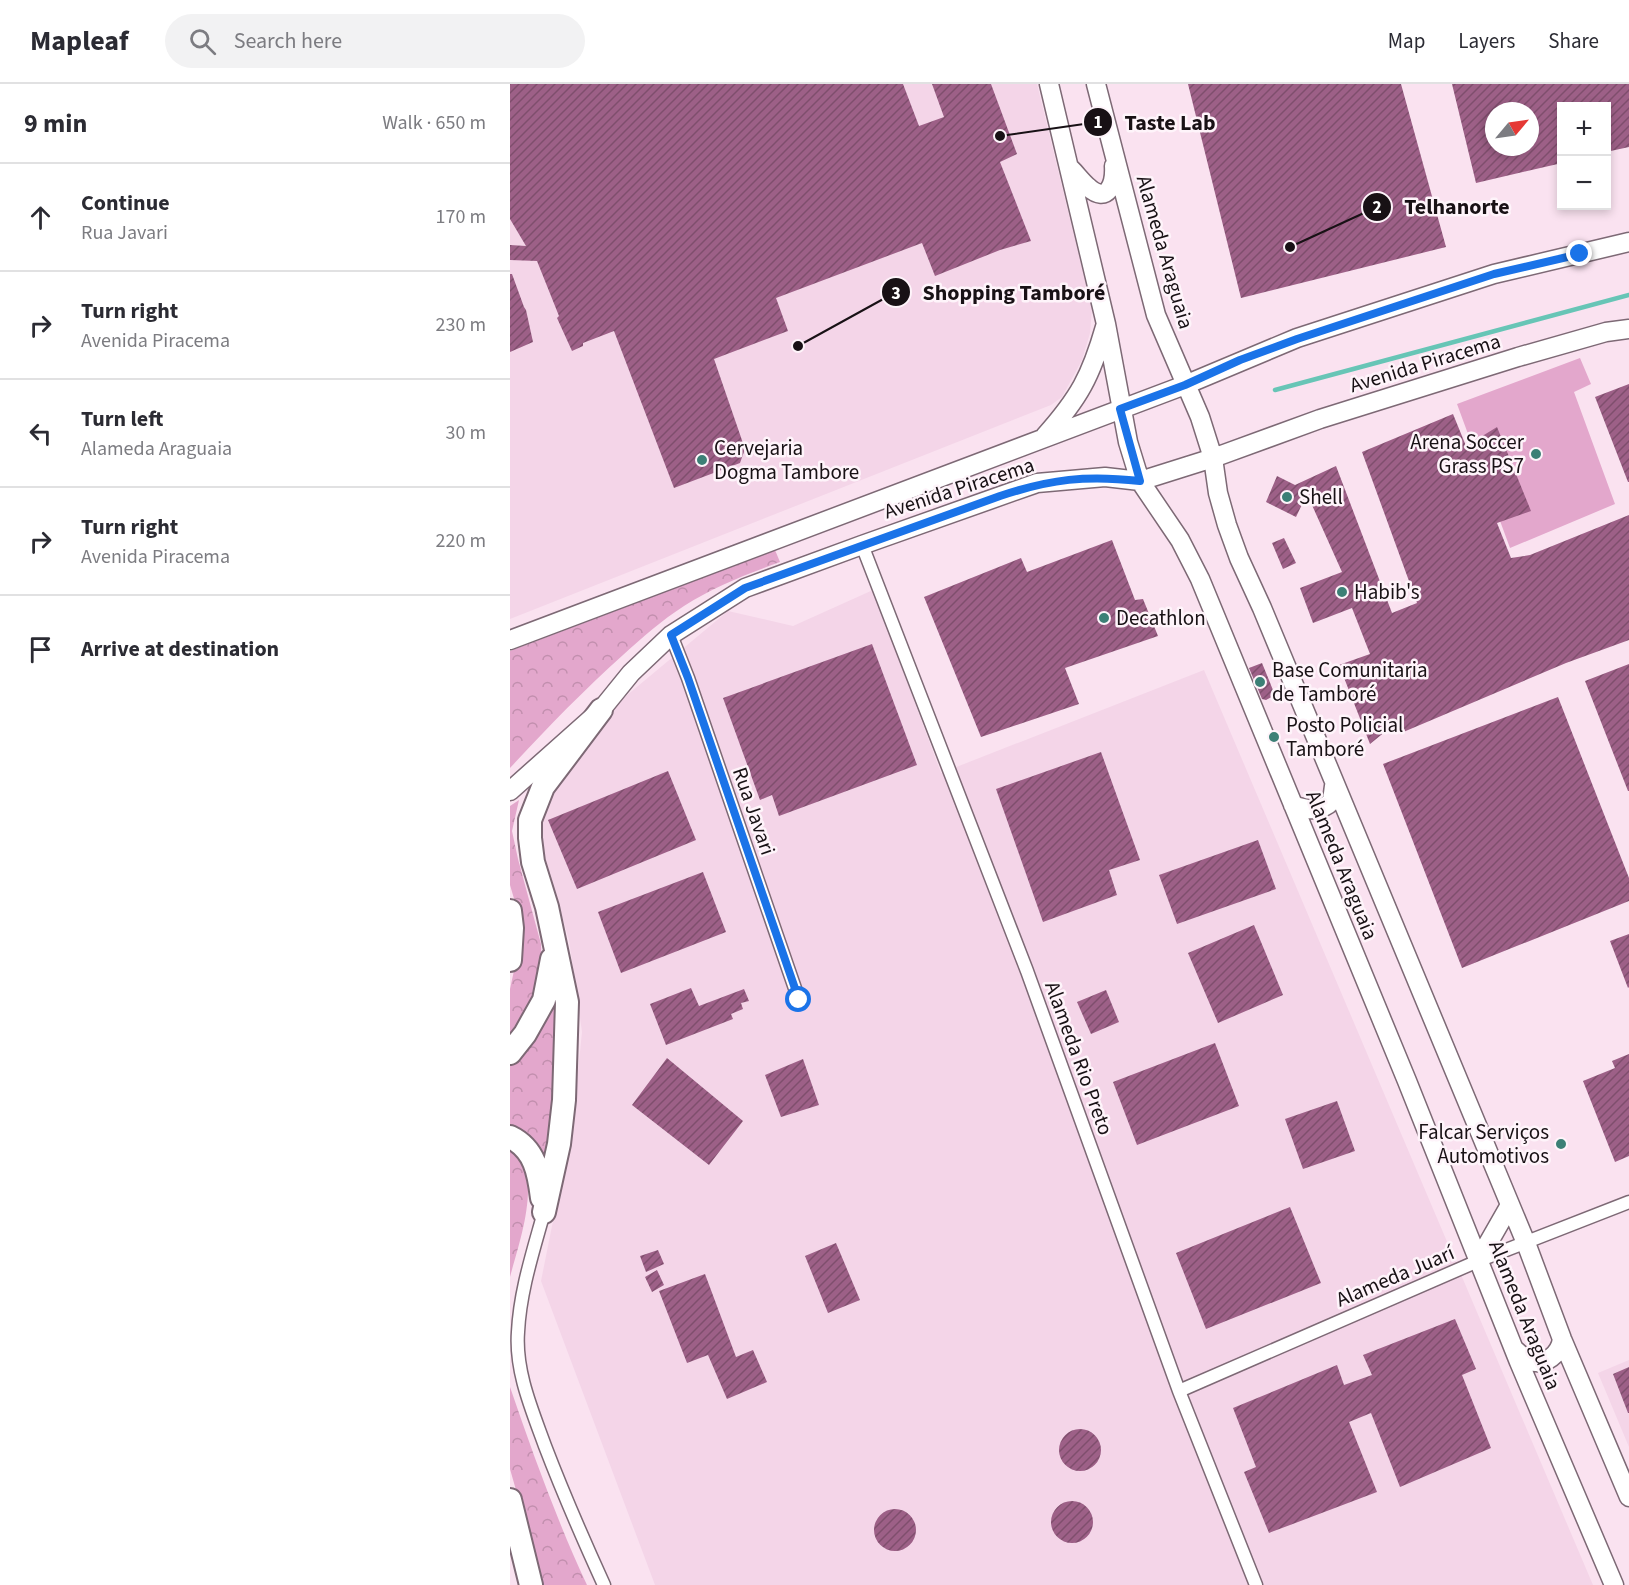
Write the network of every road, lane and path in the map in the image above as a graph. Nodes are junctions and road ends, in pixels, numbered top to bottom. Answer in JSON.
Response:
{"nodes":[{"id":1,"x":1049,"y":84,"type":"edge"},
{"id":2,"x":1096,"y":84,"type":"edge"},
{"id":3,"x":1113,"y":154,"type":"junction"},
{"id":4,"x":1070,"y":168,"type":"junction"},
{"id":5,"x":1629,"y":242,"type":"edge"},
{"id":6,"x":1580,"y":254,"type":"junction"},
{"id":7,"x":1629,"y":256,"type":"edge"},
{"id":8,"x":1106,"y":324,"type":"junction"},
{"id":9,"x":1629,"y":328,"type":"edge"},
{"id":10,"x":1185,"y":385,"type":"junction"},
{"id":11,"x":1120,"y":409,"type":"junction"},
{"id":12,"x":1044,"y":437,"type":"junction"},
{"id":13,"x":1213,"y":458,"type":"junction"},
{"id":14,"x":1140,"y":481,"type":"junction"},
{"id":15,"x":862,"y":544,"type":"junction"},
{"id":16,"x":671,"y":635,"type":"junction"},
{"id":17,"x":510,"y":640,"type":"edge"},
{"id":18,"x":601,"y":710,"type":"junction"},
{"id":19,"x":1334,"y":786,"type":"junction"},
{"id":20,"x":510,"y":791,"type":"edge"},
{"id":21,"x":1293,"y":805,"type":"junction"},
{"id":22,"x":510,"y":911,"type":"edge"},
{"id":23,"x":555,"y":943,"type":"junction"},
{"id":24,"x":510,"y":960,"type":"edge"},
{"id":25,"x":799,"y":1000,"type":"dead end"},
{"id":26,"x":510,"y":1053,"type":"edge"},
{"id":27,"x":510,"y":1137,"type":"edge"},
{"id":28,"x":1629,"y":1202,"type":"edge"},
{"id":29,"x":1510,"y":1205,"type":"junction"},
{"id":30,"x":544,"y":1212,"type":"junction"},
{"id":31,"x":1526,"y":1243,"type":"junction"},
{"id":32,"x":1479,"y":1261,"type":"junction"},
{"id":33,"x":1562,"y":1339,"type":"junction"},
{"id":34,"x":1514,"y":1349,"type":"junction"},
{"id":35,"x":1577,"y":1373,"type":"junction"},
{"id":36,"x":1531,"y":1389,"type":"junction"},
{"id":37,"x":1179,"y":1391,"type":"junction"},
{"id":38,"x":1629,"y":1497,"type":"edge"},
{"id":39,"x":510,"y":1500,"type":"edge"},
{"id":40,"x":531,"y":1585,"type":"edge"},
{"id":41,"x":604,"y":1585,"type":"edge"},
{"id":42,"x":1256,"y":1585,"type":"edge"},
{"id":43,"x":1614,"y":1585,"type":"edge"}],
"edges":[{"from":1,"to":4,"type":"main road","name":"Alameda Araguaia"},
{"from":2,"to":3,"type":"main road","name":"Alameda Araguaia"},
{"from":3,"to":4,"type":"main road"},
{"from":3,"to":10,"type":"main road","name":"Alameda Araguaia"},
{"from":4,"to":8,"type":"main road","name":"Alameda Araguaia"},
{"from":5,"to":6,"type":"main road","name":"Avenida Piracema"},
{"from":6,"to":7,"type":"main road"},
{"from":6,"to":10,"type":"main road","name":"Avenida Piracema"},
{"from":8,"to":11,"type":"main road","name":"Alameda Araguaia"},
{"from":8,"to":12,"type":"main road"},
{"from":9,"to":13,"type":"main road","name":"Avenida Piracema"},
{"from":10,"to":11,"type":"main road","name":"Avenida Piracema"},
{"from":10,"to":13,"type":"main road","name":"Alameda Araguaia"},
{"from":11,"to":12,"type":"main road","name":"Avenida Piracema"},
{"from":11,"to":14,"type":"main road","name":"Alameda Araguaia"},
{"from":12,"to":17,"type":"main road","name":"Avenida Piracema"},
{"from":13,"to":14,"type":"main road","name":"Avenida Piracema"},
{"from":13,"to":19,"type":"main road","name":"Alameda Araguaia"},
{"from":14,"to":15,"type":"main road","name":"Avenida Piracema"},
{"from":14,"to":21,"type":"main road","name":"Alameda Araguaia"},
{"from":15,"to":16,"type":"main road","name":"Avenida Piracema"},
{"from":15,"to":37,"type":"street","name":"Alameda Rio Preto"},
{"from":16,"to":18,"type":"main road","name":"Avenida Piracema"},
{"from":16,"to":25,"type":"street","name":"Rua Javari"},
{"from":18,"to":20,"type":"main road","name":"Avenida Piracema"},
{"from":18,"to":23,"type":"highway"},
{"from":19,"to":21,"type":"main road"},
{"from":19,"to":29,"type":"main road","name":"Alameda Araguaia"},
{"from":21,"to":32,"type":"main road","name":"Alameda Araguaia"},
{"from":22,"to":24,"type":"highway"},
{"from":23,"to":26,"type":"highway"},
{"from":23,"to":30,"type":"highway"},
{"from":27,"to":30,"type":"highway"},
{"from":28,"to":31,"type":"street","name":"Alameda Juarí"},
{"from":29,"to":31,"type":"main road","name":"Alameda Araguaia"},
{"from":29,"to":32,"type":"main road"},
{"from":30,"to":41,"type":"street"},
{"from":31,"to":32,"type":"street","name":"Alameda Juarí"},
{"from":31,"to":33,"type":"main road","name":"Alameda Araguaia"},
{"from":32,"to":34,"type":"main road","name":"Alameda Araguaia"},
{"from":32,"to":37,"type":"street","name":"Alameda Juarí"},
{"from":33,"to":34,"type":"main road"},
{"from":33,"to":35,"type":"main road","name":"Alameda Araguaia"},
{"from":34,"to":36,"type":"main road","name":"Alameda Araguaia"},
{"from":35,"to":36,"type":"main road"},
{"from":35,"to":38,"type":"main road","name":"Alameda Araguaia"},
{"from":36,"to":43,"type":"main road","name":"Alameda Araguaia"},
{"from":37,"to":42,"type":"street","name":"Alameda Rio Preto"},
{"from":39,"to":40,"type":"highway"}]}
